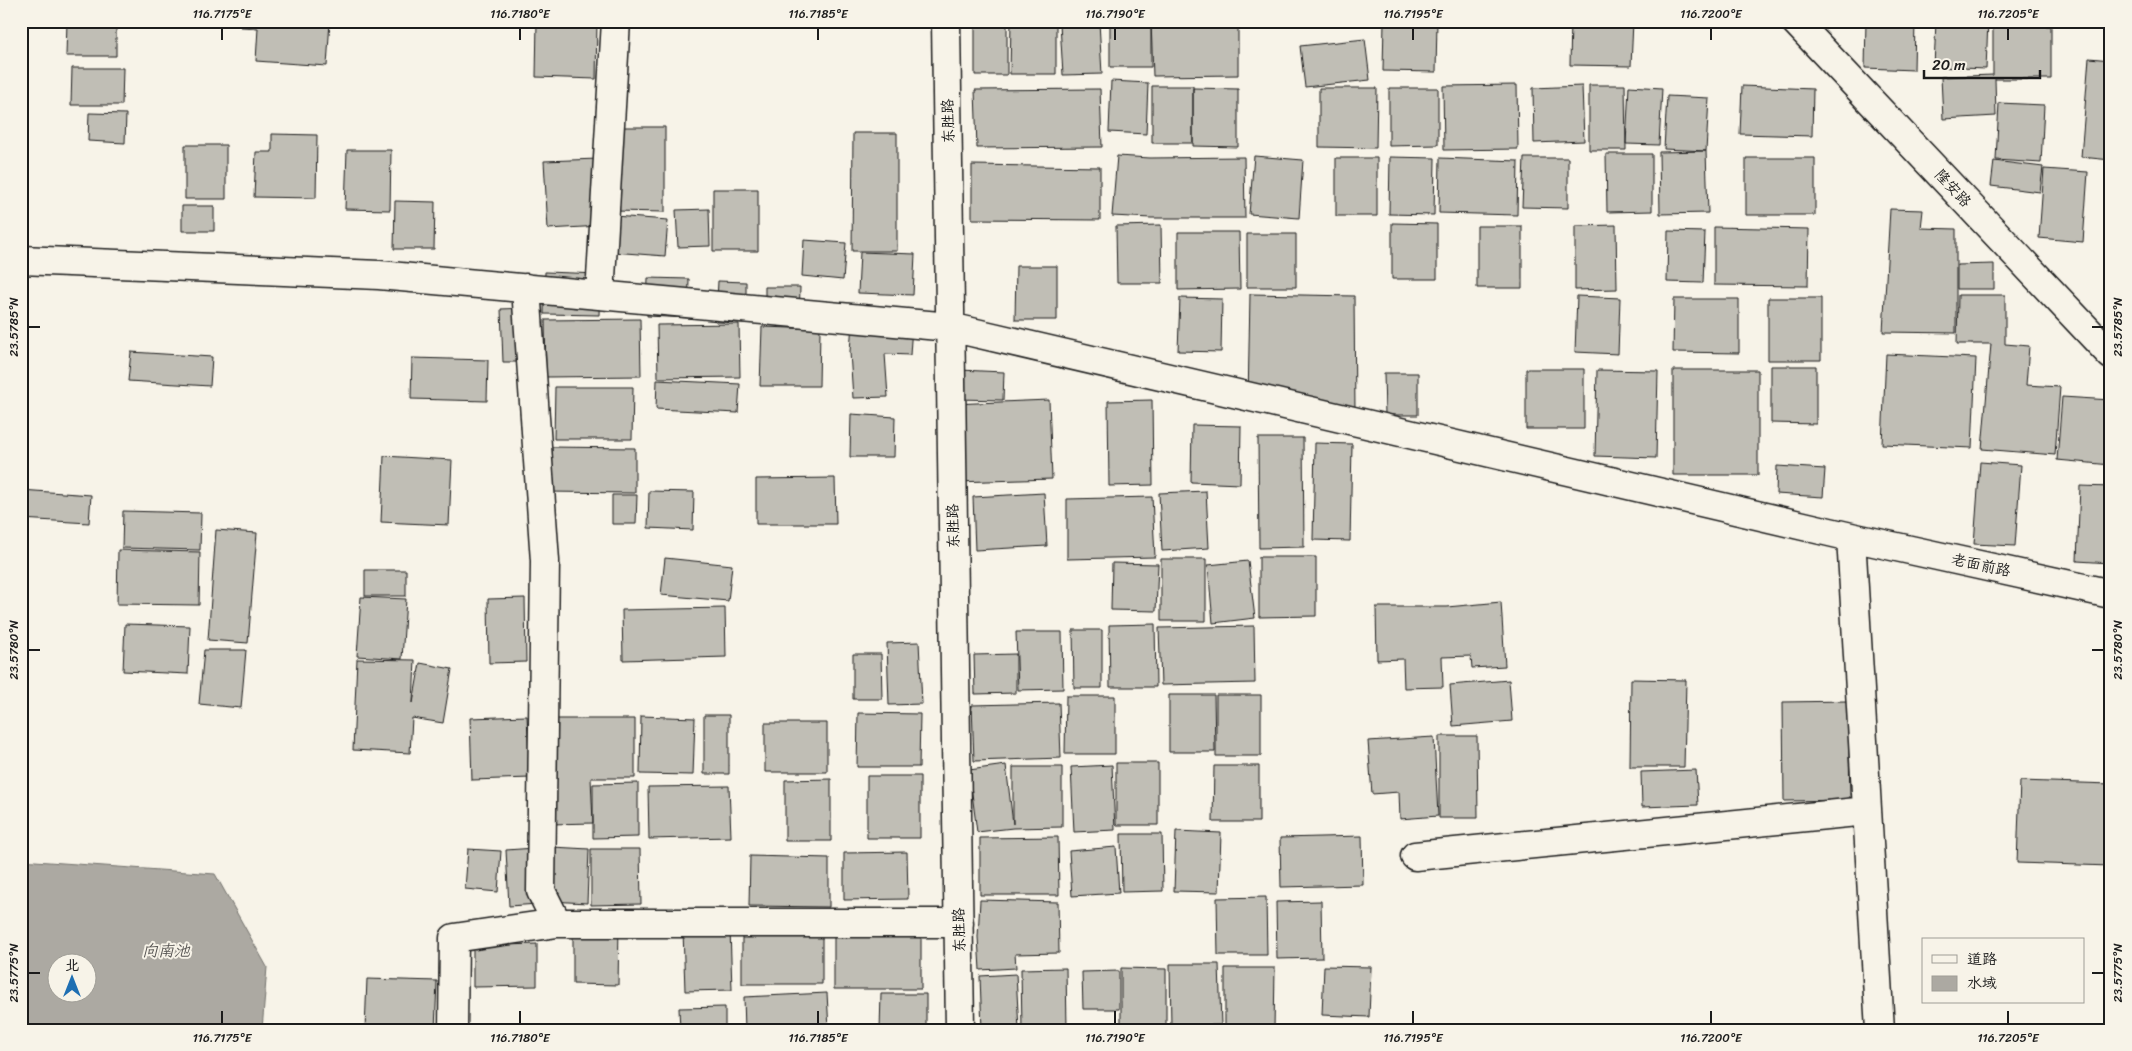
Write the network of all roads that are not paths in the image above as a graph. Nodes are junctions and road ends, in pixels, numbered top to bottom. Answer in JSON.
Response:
{"nodes":[{"id":1,"x":616,"y":21,"type":"edge"},
{"id":2,"x":946,"y":21,"type":"edge"},
{"id":3,"x":1795,"y":21,"type":"edge"},
{"id":4,"x":21,"y":260,"type":"edge"},
{"id":5,"x":526,"y":288,"type":"junction"},
{"id":6,"x":600,"y":295,"type":"junction"},
{"id":7,"x":950,"y":327,"type":"junction"},
{"id":8,"x":2111,"y":355,"type":"edge"},
{"id":9,"x":1850,"y":537,"type":"junction"},
{"id":10,"x":2111,"y":594,"type":"edge"},
{"id":11,"x":1867,"y":811,"type":"junction"},
{"id":12,"x":1415,"y":856,"type":"dead end"},
{"id":13,"x":557,"y":923,"type":"junction"},
{"id":14,"x":959,"y":923,"type":"junction"},
{"id":15,"x":453,"y":1030,"type":"edge"},
{"id":16,"x":960,"y":1030,"type":"edge"},
{"id":17,"x":1880,"y":1030,"type":"edge"}],
"edges":[{"from":1,"to":6,"type":"street"},
{"from":2,"to":7,"type":"street","name":"东胜路"},
{"from":3,"to":8,"type":"street","name":"隆安路"},
{"from":4,"to":5,"type":"street","name":"老面前路"},
{"from":5,"to":6,"type":"street","name":"老面前路"},
{"from":5,"to":13,"type":"street"},
{"from":6,"to":7,"type":"street","name":"老面前路"},
{"from":7,"to":9,"type":"street","name":"老面前路"},
{"from":7,"to":14,"type":"street","name":"东胜路"},
{"from":9,"to":10,"type":"street","name":"老面前路"},
{"from":9,"to":11,"type":"street"},
{"from":11,"to":12,"type":"street"},
{"from":11,"to":17,"type":"street"},
{"from":13,"to":14,"type":"street"},
{"from":13,"to":15,"type":"street"},
{"from":14,"to":16,"type":"street","name":"东胜路"}]}
